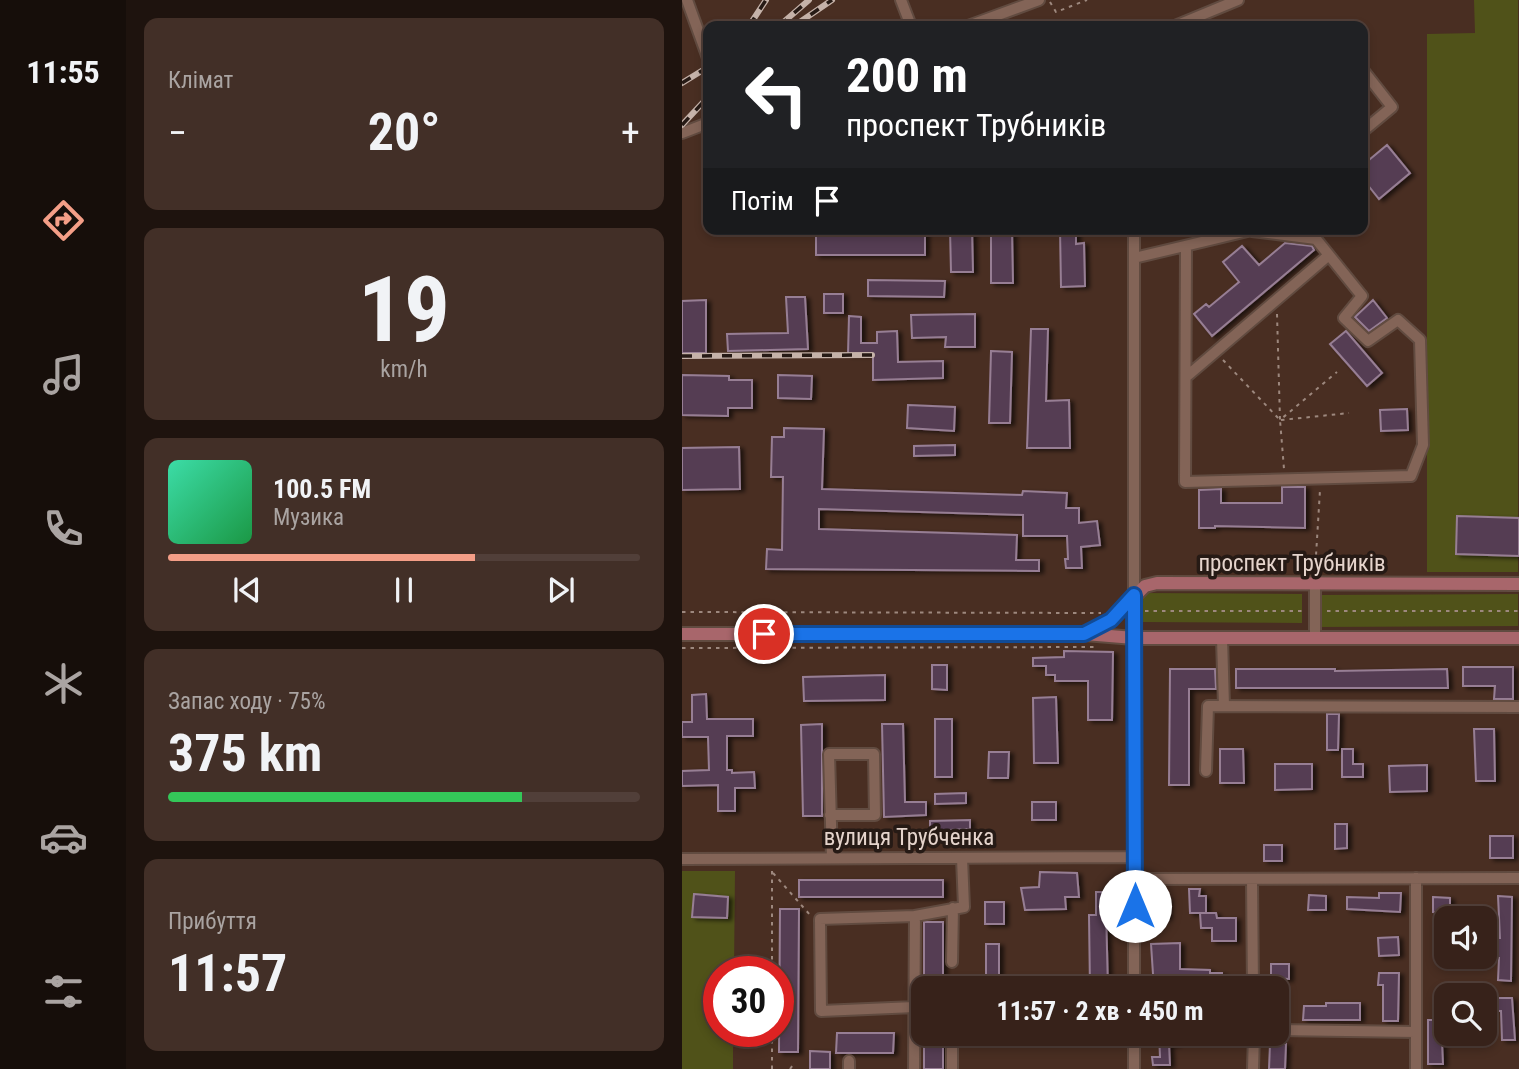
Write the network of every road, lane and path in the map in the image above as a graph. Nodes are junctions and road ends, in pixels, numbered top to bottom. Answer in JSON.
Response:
{"nodes":[{"id":1,"x":687,"y":0,"type":"edge"},
{"id":2,"x":901,"y":0,"type":"edge"},
{"id":3,"x":1038,"y":0,"type":"edge"},
{"id":4,"x":1048,"y":0,"type":"edge"},
{"id":5,"x":1087,"y":0,"type":"edge"},
{"id":6,"x":1238,"y":0,"type":"edge"},
{"id":7,"x":909,"y":21,"type":"edge"},
{"id":8,"x":981,"y":21,"type":"edge"},
{"id":9,"x":1187,"y":21,"type":"edge"},
{"id":10,"x":703,"y":44,"type":"edge"},
{"id":11,"x":1368,"y":76,"type":"edge"},
{"id":12,"x":703,"y":125,"type":"edge"},
{"id":13,"x":1368,"y":127,"type":"edge"},
{"id":14,"x":682,"y":132,"type":"edge"},
{"id":15,"x":1134,"y":235,"type":"edge"},
{"id":16,"x":1233,"y":235,"type":"edge"},
{"id":17,"x":1288,"y":235,"type":"edge"},
{"id":18,"x":1186,"y":246,"type":"junction"},
{"id":19,"x":1329,"y":255,"type":"junction"},
{"id":20,"x":1134,"y":258,"type":"junction"},
{"id":21,"x":1277,"y":299,"type":"junction"},
{"id":22,"x":1216,"y":352,"type":"junction"},
{"id":23,"x":1337,"y":372,"type":"dead end"},
{"id":24,"x":1186,"y":377,"type":"junction"},
{"id":25,"x":1349,"y":413,"type":"dead end"},
{"id":26,"x":1279,"y":420,"type":"junction"},
{"id":27,"x":1320,"y":478,"type":"junction"},
{"id":28,"x":1285,"y":479,"type":"junction"},
{"id":29,"x":1315,"y":584,"type":"junction"},
{"id":30,"x":1518,"y":584,"type":"edge"},
{"id":31,"x":1134,"y":595,"type":"junction"},
{"id":32,"x":682,"y":612,"type":"edge"},
{"id":33,"x":1117,"y":613,"type":"junction"},
{"id":34,"x":682,"y":634,"type":"edge"},
{"id":35,"x":1084,"y":634,"type":"junction"},
{"id":36,"x":1134,"y":638,"type":"junction"},
{"id":37,"x":1222,"y":638,"type":"junction"},
{"id":38,"x":1315,"y":638,"type":"junction"},
{"id":39,"x":1518,"y":638,"type":"edge"},
{"id":40,"x":1093,"y":647,"type":"dead end"},
{"id":41,"x":682,"y":648,"type":"edge"},
{"id":42,"x":1224,"y":706,"type":"junction"},
{"id":43,"x":1518,"y":707,"type":"edge"},
{"id":44,"x":1206,"y":771,"type":"dead end"},
{"id":45,"x":830,"y":815,"type":"junction"},
{"id":46,"x":1136,"y":857,"type":"junction"},
{"id":47,"x":832,"y":858,"type":"junction"},
{"id":48,"x":962,"y":858,"type":"junction"},
{"id":49,"x":682,"y":859,"type":"edge"},
{"id":50,"x":768,"y":859,"type":"junction"},
{"id":51,"x":772,"y":872,"type":"junction"},
{"id":52,"x":1416,"y":878,"type":"junction"},
{"id":53,"x":1518,"y":878,"type":"edge"},
{"id":54,"x":1135,"y":879,"type":"junction"},
{"id":55,"x":1252,"y":879,"type":"junction"},
{"id":56,"x":953,"y":908,"type":"junction"},
{"id":57,"x":915,"y":916,"type":"junction"},
{"id":58,"x":820,"y":919,"type":"junction"},
{"id":59,"x":772,"y":956,"type":"edge"},
{"id":60,"x":952,"y":962,"type":"dead end"},
{"id":61,"x":915,"y":976,"type":"edge"},
{"id":62,"x":1134,"y":976,"type":"edge"},
{"id":63,"x":1253,"y":976,"type":"edge"},
{"id":64,"x":911,"y":1007,"type":"edge"},
{"id":65,"x":1289,"y":1030,"type":"edge"},
{"id":66,"x":1416,"y":1032,"type":"junction"},
{"id":67,"x":914,"y":1046,"type":"edge"},
{"id":68,"x":952,"y":1046,"type":"edge"},
{"id":69,"x":1134,"y":1046,"type":"edge"},
{"id":70,"x":1254,"y":1046,"type":"edge"},
{"id":71,"x":772,"y":1047,"type":"edge"},
{"id":72,"x":793,"y":1065,"type":"dead end"},
{"id":73,"x":772,"y":1069,"type":"edge"},
{"id":74,"x":790,"y":1069,"type":"edge"},
{"id":75,"x":914,"y":1069,"type":"edge"},
{"id":76,"x":952,"y":1069,"type":"edge"},
{"id":77,"x":1134,"y":1069,"type":"edge"},
{"id":78,"x":1253,"y":1069,"type":"edge"},
{"id":79,"x":1416,"y":1069,"type":"edge"}],
"edges":[{"from":1,"to":10,"type":"street"},
{"from":2,"to":7,"type":"street"},
{"from":3,"to":8,"type":"street"},
{"from":4,"to":5,"type":"path"},
{"from":6,"to":9,"type":"street"},
{"from":11,"to":13,"type":"street"},
{"from":12,"to":14,"type":"street"},
{"from":15,"to":20,"type":"street"},
{"from":16,"to":18,"type":"street"},
{"from":17,"to":19,"type":"street"},
{"from":18,"to":20,"type":"street"},
{"from":18,"to":24,"type":"street"},
{"from":19,"to":21,"type":"street"},
{"from":19,"to":27,"type":"street"},
{"from":20,"to":31,"type":"street"},
{"from":21,"to":22,"type":"street"},
{"from":21,"to":26,"type":"path"},
{"from":22,"to":24,"type":"street"},
{"from":22,"to":26,"type":"path"},
{"from":23,"to":26,"type":"path"},
{"from":24,"to":28,"type":"street"},
{"from":25,"to":26,"type":"path"},
{"from":26,"to":28,"type":"path"},
{"from":27,"to":28,"type":"street"},
{"from":27,"to":29,"type":"path"},
{"from":29,"to":30,"type":"main road","name":"проспект Трубників"},
{"from":29,"to":31,"type":"main road","name":"проспект Трубників"},
{"from":29,"to":38,"type":"street"},
{"from":31,"to":33,"type":"main road","name":"проспект Трубників"},
{"from":31,"to":36,"type":"street"},
{"from":32,"to":33,"type":"path"},
{"from":33,"to":35,"type":"main road","name":"проспект Трубників"},
{"from":34,"to":35,"type":"main road"},
{"from":35,"to":36,"type":"main road"},
{"from":36,"to":37,"type":"main road"},
{"from":36,"to":46,"type":"street"},
{"from":37,"to":38,"type":"main road"},
{"from":37,"to":42,"type":"street"},
{"from":38,"to":39,"type":"main road"},
{"from":40,"to":41,"type":"path"},
{"from":42,"to":43,"type":"street"},
{"from":42,"to":44,"type":"street"},
{"from":45,"to":45,"type":"street"},
{"from":45,"to":47,"type":"street"},
{"from":46,"to":48,"type":"street","name":"вулиця Трубченка"},
{"from":46,"to":54,"type":"street"},
{"from":47,"to":48,"type":"street","name":"вулиця Трубченка"},
{"from":47,"to":50,"type":"street","name":"вулиця Трубченка"},
{"from":48,"to":56,"type":"street"},
{"from":49,"to":50,"type":"street","name":"вулиця Трубченка"},
{"from":50,"to":51,"type":"path"},
{"from":51,"to":58,"type":"path"},
{"from":51,"to":59,"type":"path"},
{"from":52,"to":53,"type":"street"},
{"from":52,"to":55,"type":"street"},
{"from":52,"to":66,"type":"street"},
{"from":54,"to":55,"type":"street"},
{"from":54,"to":62,"type":"street"},
{"from":55,"to":63,"type":"street"},
{"from":56,"to":57,"type":"street"},
{"from":56,"to":60,"type":"street"},
{"from":57,"to":58,"type":"street"},
{"from":57,"to":61,"type":"street"},
{"from":58,"to":64,"type":"street"},
{"from":65,"to":66,"type":"street"},
{"from":66,"to":79,"type":"street"},
{"from":67,"to":75,"type":"street"},
{"from":68,"to":76,"type":"street"},
{"from":69,"to":77,"type":"street"},
{"from":70,"to":78,"type":"street"},
{"from":71,"to":73,"type":"path"},
{"from":72,"to":74,"type":"path"}]}
